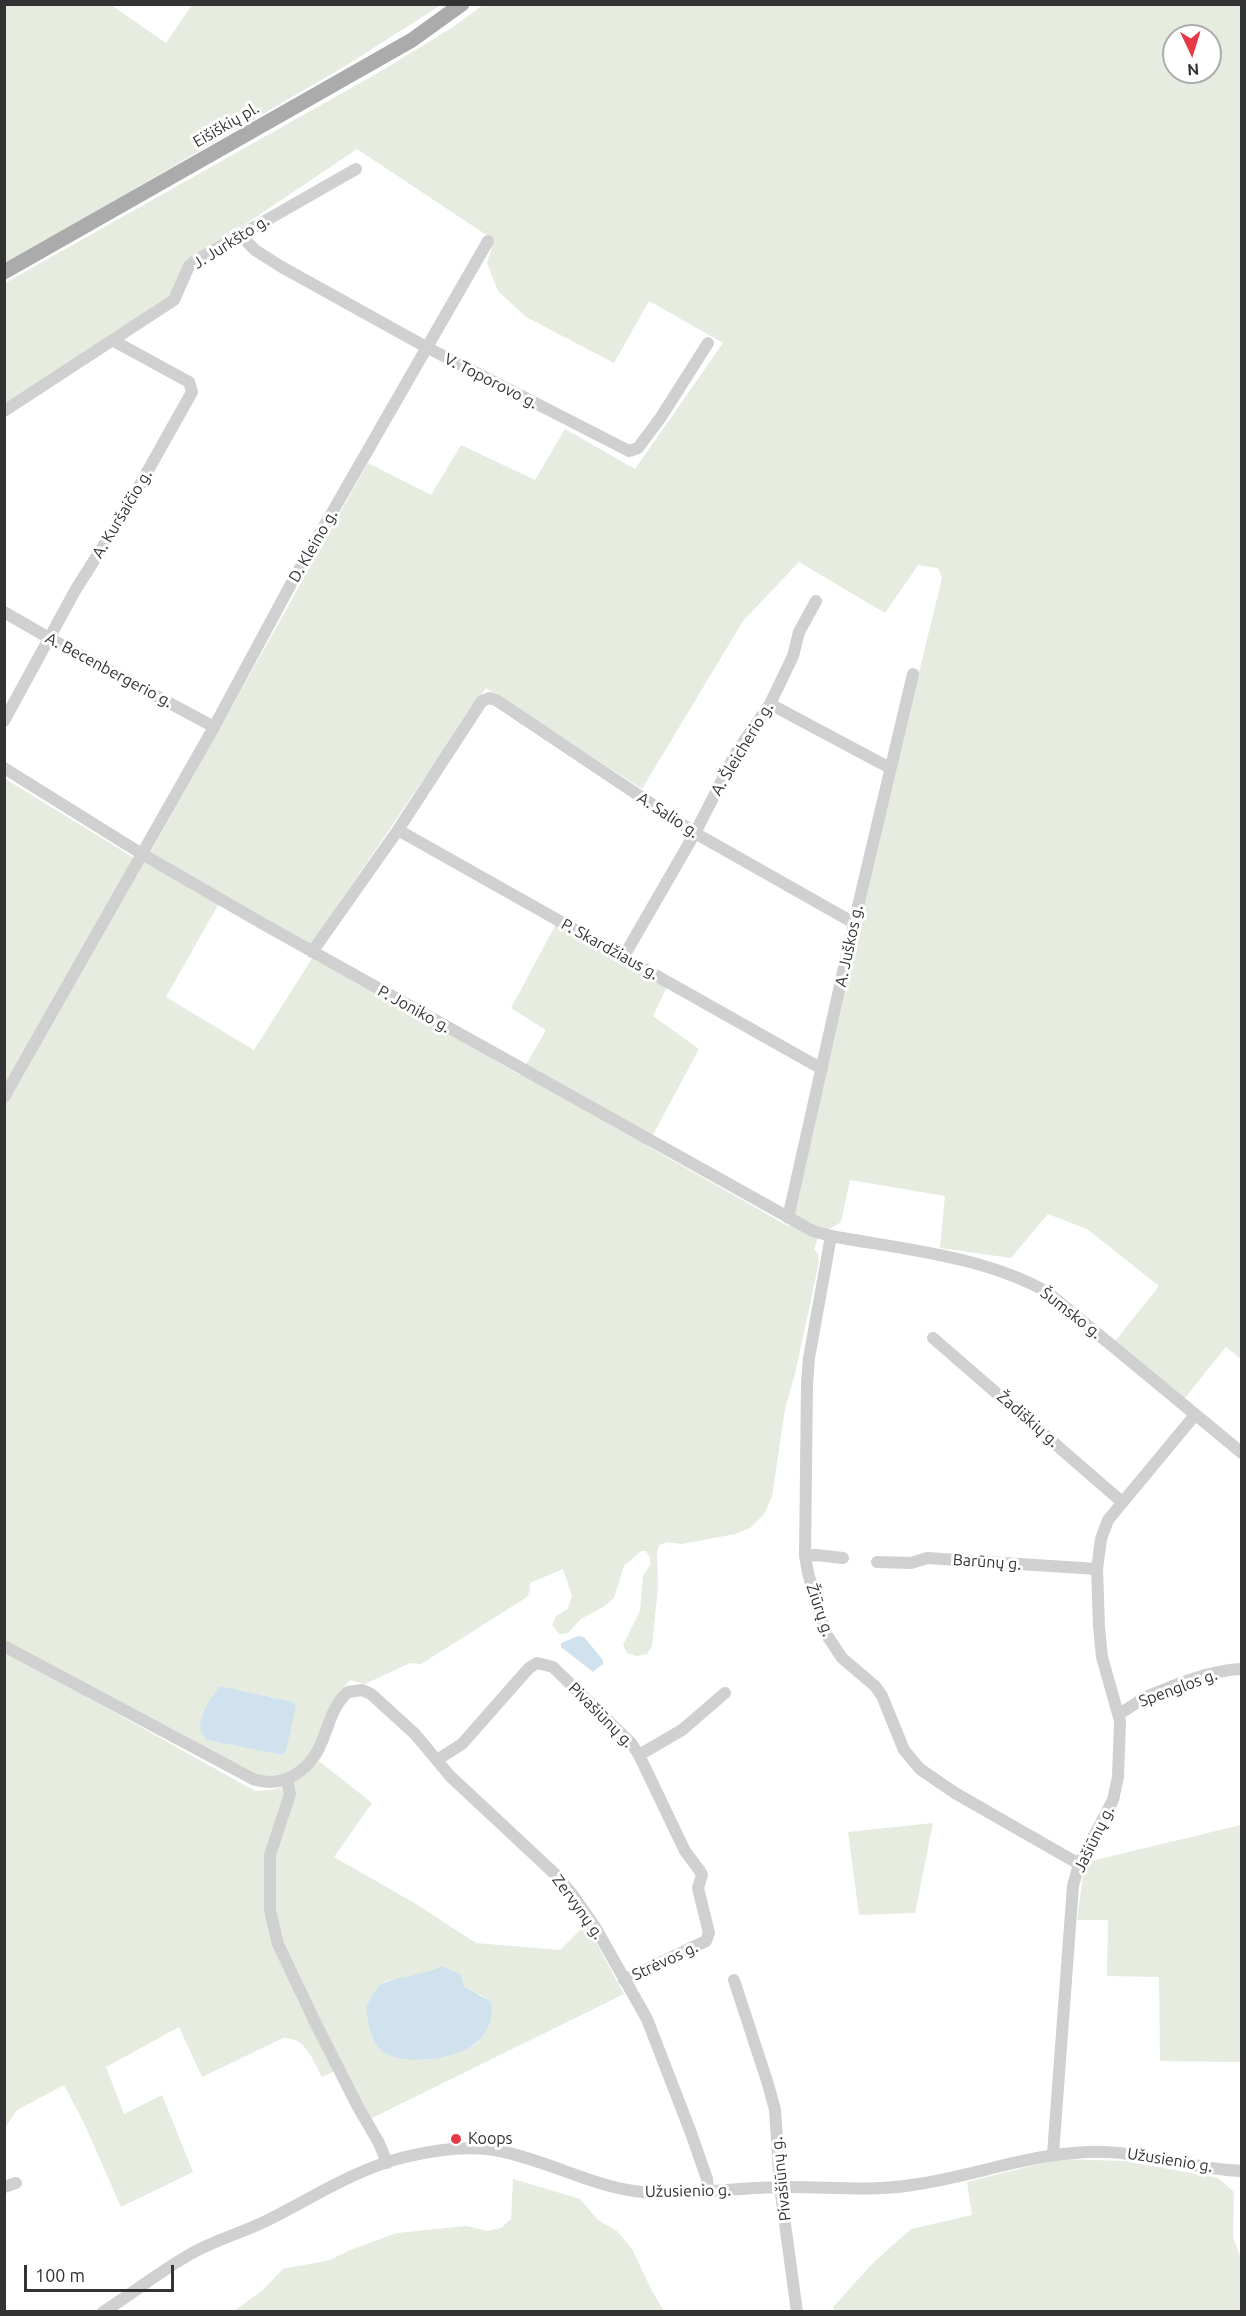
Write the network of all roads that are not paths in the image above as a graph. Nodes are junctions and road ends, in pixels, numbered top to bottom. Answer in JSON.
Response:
{"nodes":[{"id":1,"x":462,"y":4,"type":"edge"},
{"id":2,"x":356,"y":169,"type":"dead end"},
{"id":3,"x":240,"y":235,"type":"junction"},
{"id":4,"x":488,"y":241,"type":"dead end"},
{"id":5,"x":4,"y":272,"type":"edge"},
{"id":6,"x":112,"y":340,"type":"junction"},
{"id":7,"x":708,"y":343,"type":"dead end"},
{"id":8,"x":426,"y":347,"type":"junction"},
{"id":9,"x":4,"y":411,"type":"edge"},
{"id":10,"x":816,"y":601,"type":"dead end"},
{"id":11,"x":4,"y":612,"type":"edge"},
{"id":12,"x":49,"y":638,"type":"junction"},
{"id":13,"x":913,"y":674,"type":"dead end"},
{"id":14,"x":770,"y":704,"type":"junction"},
{"id":15,"x":4,"y":721,"type":"edge"},
{"id":16,"x":214,"y":727,"type":"junction"},
{"id":17,"x":4,"y":768,"type":"edge"},
{"id":18,"x":890,"y":768,"type":"junction"},
{"id":19,"x":398,"y":830,"type":"junction"},
{"id":20,"x":695,"y":833,"type":"junction"},
{"id":21,"x":142,"y":854,"type":"junction"},
{"id":22,"x":854,"y":923,"type":"junction"},
{"id":23,"x":312,"y":952,"type":"junction"},
{"id":24,"x":624,"y":956,"type":"junction"},
{"id":25,"x":822,"y":1069,"type":"junction"},
{"id":26,"x":4,"y":1097,"type":"edge"},
{"id":27,"x":788,"y":1218,"type":"junction"},
{"id":28,"x":831,"y":1236,"type":"junction"},
{"id":29,"x":933,"y":1338,"type":"dead end"},
{"id":30,"x":1195,"y":1415,"type":"junction"},
{"id":31,"x":1242,"y":1453,"type":"edge"},
{"id":32,"x":1122,"y":1502,"type":"junction"},
{"id":33,"x":805,"y":1556,"type":"junction"},
{"id":34,"x":843,"y":1558,"type":"dead end"},
{"id":35,"x":877,"y":1562,"type":"dead end"},
{"id":36,"x":1097,"y":1569,"type":"junction"},
{"id":37,"x":4,"y":1646,"type":"edge"},
{"id":38,"x":1242,"y":1669,"type":"edge"},
{"id":39,"x":725,"y":1693,"type":"dead end"},
{"id":40,"x":1118,"y":1714,"type":"junction"},
{"id":41,"x":639,"y":1755,"type":"junction"},
{"id":42,"x":437,"y":1760,"type":"junction"},
{"id":43,"x":292,"y":1776,"type":"junction"},
{"id":44,"x":1079,"y":1864,"type":"junction"},
{"id":45,"x":706,"y":1941,"type":"joint"},
{"id":46,"x":624,"y":1980,"type":"junction"},
{"id":47,"x":734,"y":1980,"type":"dead end"},
{"id":48,"x":1053,"y":2154,"type":"junction"},
{"id":49,"x":387,"y":2163,"type":"junction"},
{"id":50,"x":1242,"y":2171,"type":"edge"},
{"id":51,"x":780,"y":2187,"type":"junction"},
{"id":52,"x":708,"y":2191,"type":"junction"},
{"id":53,"x":103,"y":2312,"type":"edge"},
{"id":54,"x":797,"y":2312,"type":"edge"}],
"edges":[{"from":1,"to":5,"type":"main road","name":"Eišiškių pl."},
{"from":2,"to":3,"type":"street","name":"J. Jurkšto g."},
{"from":3,"to":6,"type":"street","name":"J. Jurkšto g."},
{"from":3,"to":8,"type":"street","name":"V. Toporovo g."},
{"from":4,"to":8,"type":"street","name":"D. Kleino g."},
{"from":6,"to":9,"type":"street","name":"J. Jurkšto g."},
{"from":6,"to":12,"type":"street","name":"A. Kuršaičio g."},
{"from":7,"to":8,"type":"street","name":"V. Toporovo g."},
{"from":8,"to":16,"type":"street","name":"D. Kleino g."},
{"from":10,"to":14,"type":"street","name":"A. Šleicherio g."},
{"from":11,"to":12,"type":"street","name":"A. Becenbergerio g."},
{"from":12,"to":15,"type":"street","name":"A. Kuršaičio g."},
{"from":12,"to":16,"type":"street","name":"A. Becenbergerio g."},
{"from":13,"to":18,"type":"street","name":"A. Juškos g."},
{"from":14,"to":18,"type":"street"},
{"from":14,"to":20,"type":"street","name":"A. Šleicherio g."},
{"from":16,"to":21,"type":"street","name":"D. Kleino g."},
{"from":17,"to":21,"type":"street","name":"P. Joniko g."},
{"from":18,"to":22,"type":"street","name":"A. Juškos g."},
{"from":19,"to":20,"type":"street","name":"A. Salio g."},
{"from":19,"to":23,"type":"street"},
{"from":19,"to":24,"type":"street","name":"P. Skardžiaus g."},
{"from":20,"to":22,"type":"street","name":"A. Salio g."},
{"from":20,"to":24,"type":"street","name":"A. Šleicherio g."},
{"from":21,"to":23,"type":"street","name":"P. Joniko g."},
{"from":21,"to":26,"type":"street","name":"D. Kleino g."},
{"from":22,"to":25,"type":"street","name":"A. Juškos g."},
{"from":23,"to":27,"type":"street","name":"P. Joniko g."},
{"from":24,"to":25,"type":"street","name":"P. Skardžiaus g."},
{"from":25,"to":27,"type":"street","name":"A. Juškos g."},
{"from":27,"to":28,"type":"street","name":"P. Joniko g."},
{"from":28,"to":30,"type":"street","name":"Šumsko g."},
{"from":28,"to":33,"type":"street","name":"Žiūrų g."},
{"from":29,"to":32,"type":"street","name":"Žadiškių g."},
{"from":30,"to":31,"type":"street","name":"Šumsko g."},
{"from":30,"to":32,"type":"street","name":"Jašiūnų g."},
{"from":32,"to":36,"type":"street","name":"Jašiūnų g."},
{"from":33,"to":34,"type":"street"},
{"from":33,"to":44,"type":"street","name":"Žiūrų g."},
{"from":35,"to":36,"type":"street","name":"Barūnų g."},
{"from":36,"to":40,"type":"street","name":"Jašiūnų g."},
{"from":37,"to":43,"type":"street"},
{"from":38,"to":40,"type":"street","name":"Spenglos g."},
{"from":39,"to":41,"type":"street"},
{"from":40,"to":44,"type":"street","name":"Jašiūnų g."},
{"from":41,"to":42,"type":"street","name":"Pivašiūnų g."},
{"from":41,"to":45,"type":"street","name":"Pivašiūnų g."},
{"from":42,"to":43,"type":"street","name":"Zervynų g."},
{"from":42,"to":46,"type":"street","name":"Zervynų g."},
{"from":43,"to":49,"type":"street"},
{"from":44,"to":48,"type":"street","name":"Jašiūnų g."},
{"from":45,"to":46,"type":"street","name":"Strėvos g."},
{"from":46,"to":52,"type":"street","name":"Zervynų g."},
{"from":47,"to":51,"type":"street","name":"Pivašiūnų g."},
{"from":48,"to":50,"type":"street","name":"Užusienio g."},
{"from":48,"to":51,"type":"street","name":"Užusienio g."},
{"from":49,"to":52,"type":"street","name":"Užusienio g."},
{"from":49,"to":53,"type":"street","name":"Užusienio g."},
{"from":51,"to":52,"type":"street","name":"Užusienio g."},
{"from":51,"to":54,"type":"street","name":"Pivašiūnų g."}]}
